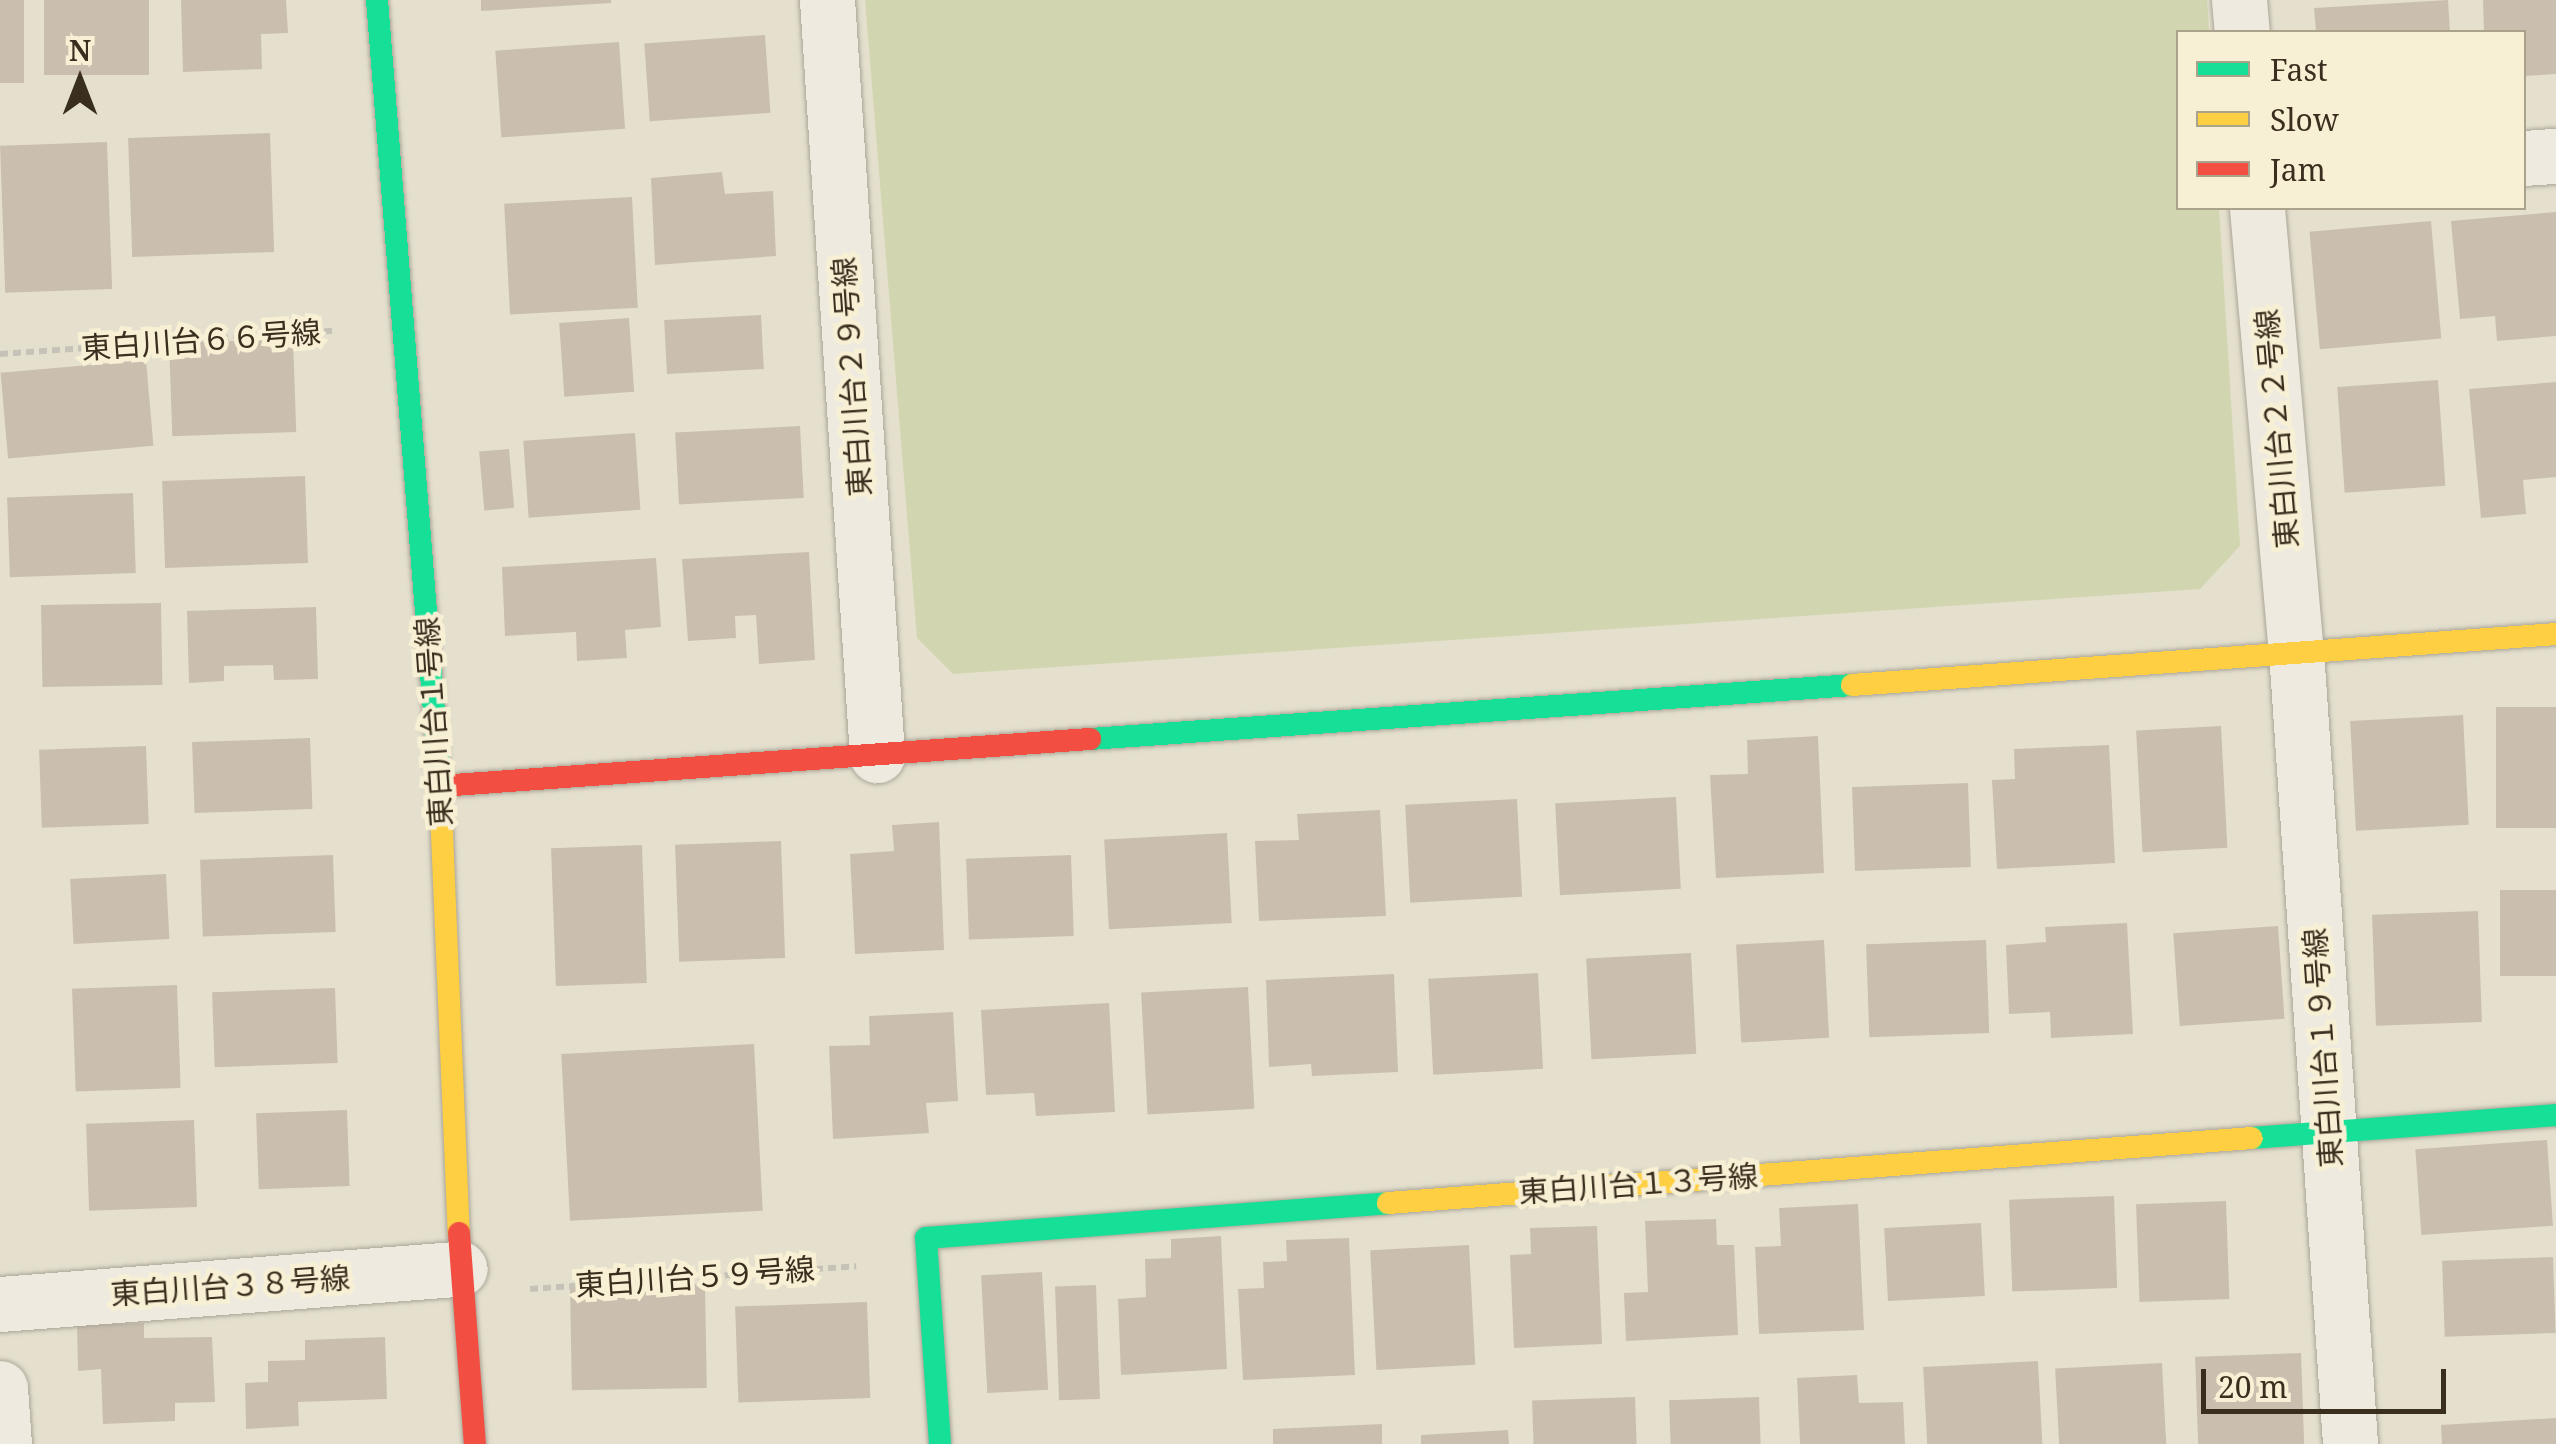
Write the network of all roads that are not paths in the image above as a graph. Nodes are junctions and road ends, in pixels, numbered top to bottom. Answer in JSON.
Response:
{"nodes":[{"id":1,"x":378,"y":0,"type":"edge"},
{"id":2,"x":827,"y":0,"type":"edge"},
{"id":3,"x":2239,"y":0,"type":"edge"},
{"id":4,"x":2242,"y":30,"type":"edge"},
{"id":5,"x":2556,"y":156,"type":"edge"},
{"id":6,"x":2526,"y":158,"type":"edge"},
{"id":7,"x":2257,"y":210,"type":"edge"},
{"id":8,"x":2556,"y":634,"type":"edge"},
{"id":9,"x":2296,"y":652,"type":"junction"},
{"id":10,"x":877,"y":754,"type":"junction"},
{"id":11,"x":440,"y":786,"type":"junction"},
{"id":12,"x":2556,"y":1115,"type":"edge"},
{"id":13,"x":2329,"y":1132,"type":"junction"},
{"id":14,"x":461,"y":1281,"type":"junction"},
{"id":15,"x":0,"y":1304,"type":"edge"},
{"id":16,"x":0,"y":1388,"type":"edge"},
{"id":17,"x":4,"y":1444,"type":"edge"},
{"id":18,"x":475,"y":1444,"type":"edge"},
{"id":19,"x":940,"y":1444,"type":"edge"},
{"id":20,"x":2350,"y":1444,"type":"edge"}],
"edges":[{"from":1,"to":11,"type":"street","name":"東白川台１号線"},
{"from":2,"to":10,"type":"street","name":"東白川台２９号線"},
{"from":3,"to":4,"type":"street"},
{"from":5,"to":6,"type":"street"},
{"from":7,"to":9,"type":"street","name":"東白川台２２号線"},
{"from":8,"to":9,"type":"street"},
{"from":9,"to":10,"type":"street"},
{"from":9,"to":13,"type":"street","name":"東白川台１９号線"},
{"from":10,"to":11,"type":"street"},
{"from":11,"to":14,"type":"street","name":"東白川台１号線"},
{"from":12,"to":13,"type":"street","name":"東白川台１３号線"},
{"from":13,"to":19,"type":"street","name":"東白川台１３号線"},
{"from":13,"to":20,"type":"street","name":"東白川台１９号線"},
{"from":14,"to":15,"type":"street","name":"東白川台３８号線"},
{"from":14,"to":18,"type":"street","name":"東白川台１号線"},
{"from":16,"to":17,"type":"street"}]}
